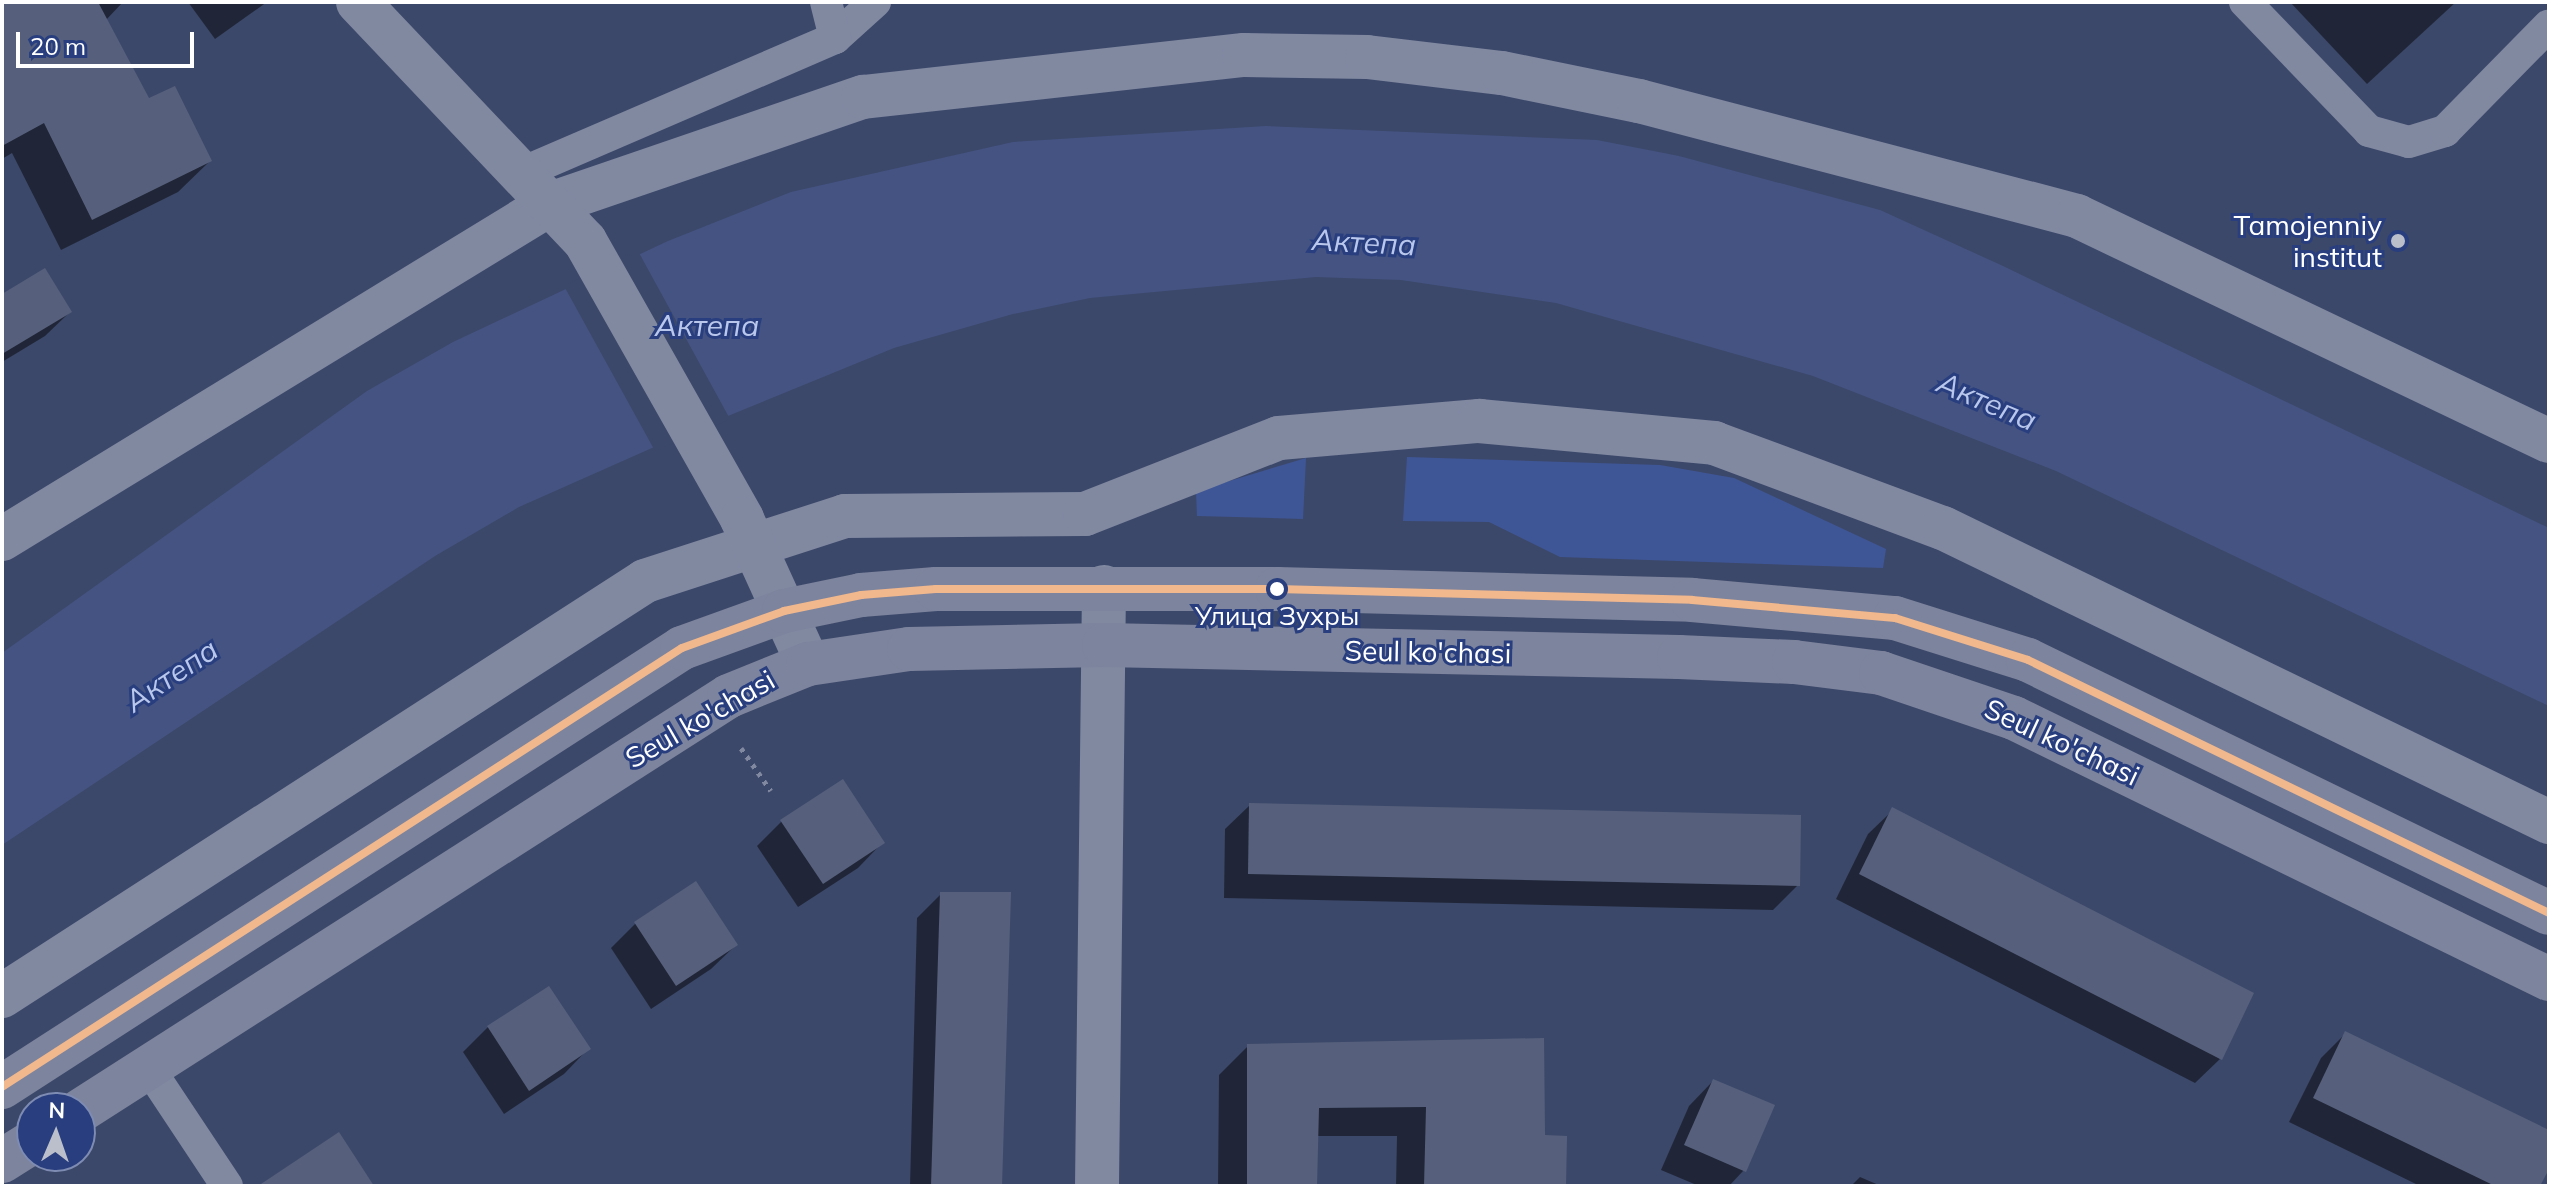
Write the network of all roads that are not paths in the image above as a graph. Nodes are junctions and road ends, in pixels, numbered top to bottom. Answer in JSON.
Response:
{"nodes":[{"id":1,"x":358,"y":2,"type":"edge"},
{"id":2,"x":826,"y":2,"type":"edge"},
{"id":3,"x":875,"y":2,"type":"edge"},
{"id":4,"x":2245,"y":2,"type":"edge"},
{"id":5,"x":2546,"y":35,"type":"edge"},
{"id":6,"x":835,"y":38,"type":"junction"},
{"id":7,"x":537,"y":188,"type":"junction"},
{"id":8,"x":2549,"y":441,"type":"edge"},
{"id":9,"x":747,"y":531,"type":"junction"},
{"id":10,"x":2,"y":539,"type":"edge"},
{"id":11,"x":1104,"y":587,"type":"junction"},
{"id":12,"x":784,"y":611,"type":"junction"},
{"id":13,"x":1104,"y":645,"type":"junction"},
{"id":14,"x":808,"y":664,"type":"junction"},
{"id":15,"x":2549,"y":822,"type":"edge"},
{"id":16,"x":2549,"y":913,"type":"edge"},
{"id":17,"x":2549,"y":979,"type":"edge"},
{"id":18,"x":2,"y":996,"type":"edge"},
{"id":19,"x":148,"y":1067,"type":"junction"},
{"id":20,"x":2,"y":1087,"type":"edge"},
{"id":21,"x":96,"y":1101,"type":"edge"},
{"id":22,"x":227,"y":1186,"type":"edge"},
{"id":23,"x":1097,"y":1186,"type":"edge"}],
"edges":[{"from":1,"to":7,"type":"street"},
{"from":2,"to":6,"type":"lane"},
{"from":3,"to":6,"type":"lane"},
{"from":4,"to":5,"type":"lane"},
{"from":6,"to":7,"type":"lane"},
{"from":7,"to":8,"type":"street"},
{"from":7,"to":9,"type":"street"},
{"from":7,"to":10,"type":"street"},
{"from":9,"to":12,"type":"street"},
{"from":9,"to":15,"type":"street"},
{"from":9,"to":18,"type":"street"},
{"from":11,"to":12,"type":"main road","name":"Seul ko'chasi"},
{"from":11,"to":13,"type":"street"},
{"from":11,"to":16,"type":"main road","name":"Seul ko'chasi"},
{"from":12,"to":14,"type":"street"},
{"from":12,"to":20,"type":"main road","name":"Seul ko'chasi"},
{"from":13,"to":14,"type":"main road","name":"Seul ko'chasi"},
{"from":13,"to":17,"type":"main road","name":"Seul ko'chasi"},
{"from":13,"to":23,"type":"street"},
{"from":14,"to":19,"type":"main road","name":"Seul ko'chasi"},
{"from":19,"to":21,"type":"main road","name":"Seul ko'chasi"},
{"from":19,"to":22,"type":"lane"}]}
